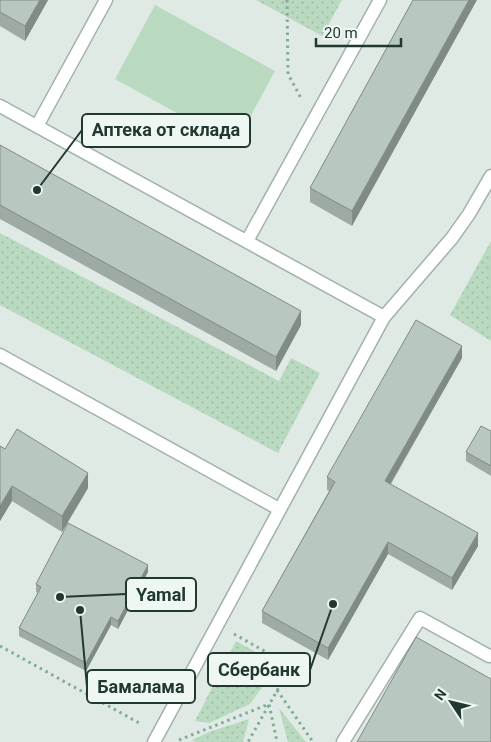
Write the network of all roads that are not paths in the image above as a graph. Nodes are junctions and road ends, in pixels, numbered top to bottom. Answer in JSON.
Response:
{"nodes":[{"id":1,"x":106,"y":0,"type":"edge"},
{"id":2,"x":380,"y":0,"type":"edge"},
{"id":3,"x":0,"y":106,"type":"edge"},
{"id":4,"x":37,"y":126,"type":"junction"},
{"id":5,"x":491,"y":176,"type":"edge"},
{"id":6,"x":247,"y":241,"type":"junction"},
{"id":7,"x":384,"y":317,"type":"junction"},
{"id":8,"x":0,"y":355,"type":"edge"},
{"id":9,"x":279,"y":509,"type":"junction"},
{"id":10,"x":489,"y":656,"type":"dead end"},
{"id":11,"x":156,"y":738,"type":"edge"},
{"id":12,"x":343,"y":742,"type":"edge"}],
"edges":[{"from":1,"to":4,"type":"lane"},
{"from":2,"to":6,"type":"lane"},
{"from":3,"to":4,"type":"lane"},
{"from":4,"to":6,"type":"lane"},
{"from":5,"to":7,"type":"lane"},
{"from":6,"to":7,"type":"lane"},
{"from":7,"to":9,"type":"lane"},
{"from":8,"to":9,"type":"lane"},
{"from":9,"to":11,"type":"lane"},
{"from":10,"to":12,"type":"lane"}]}
